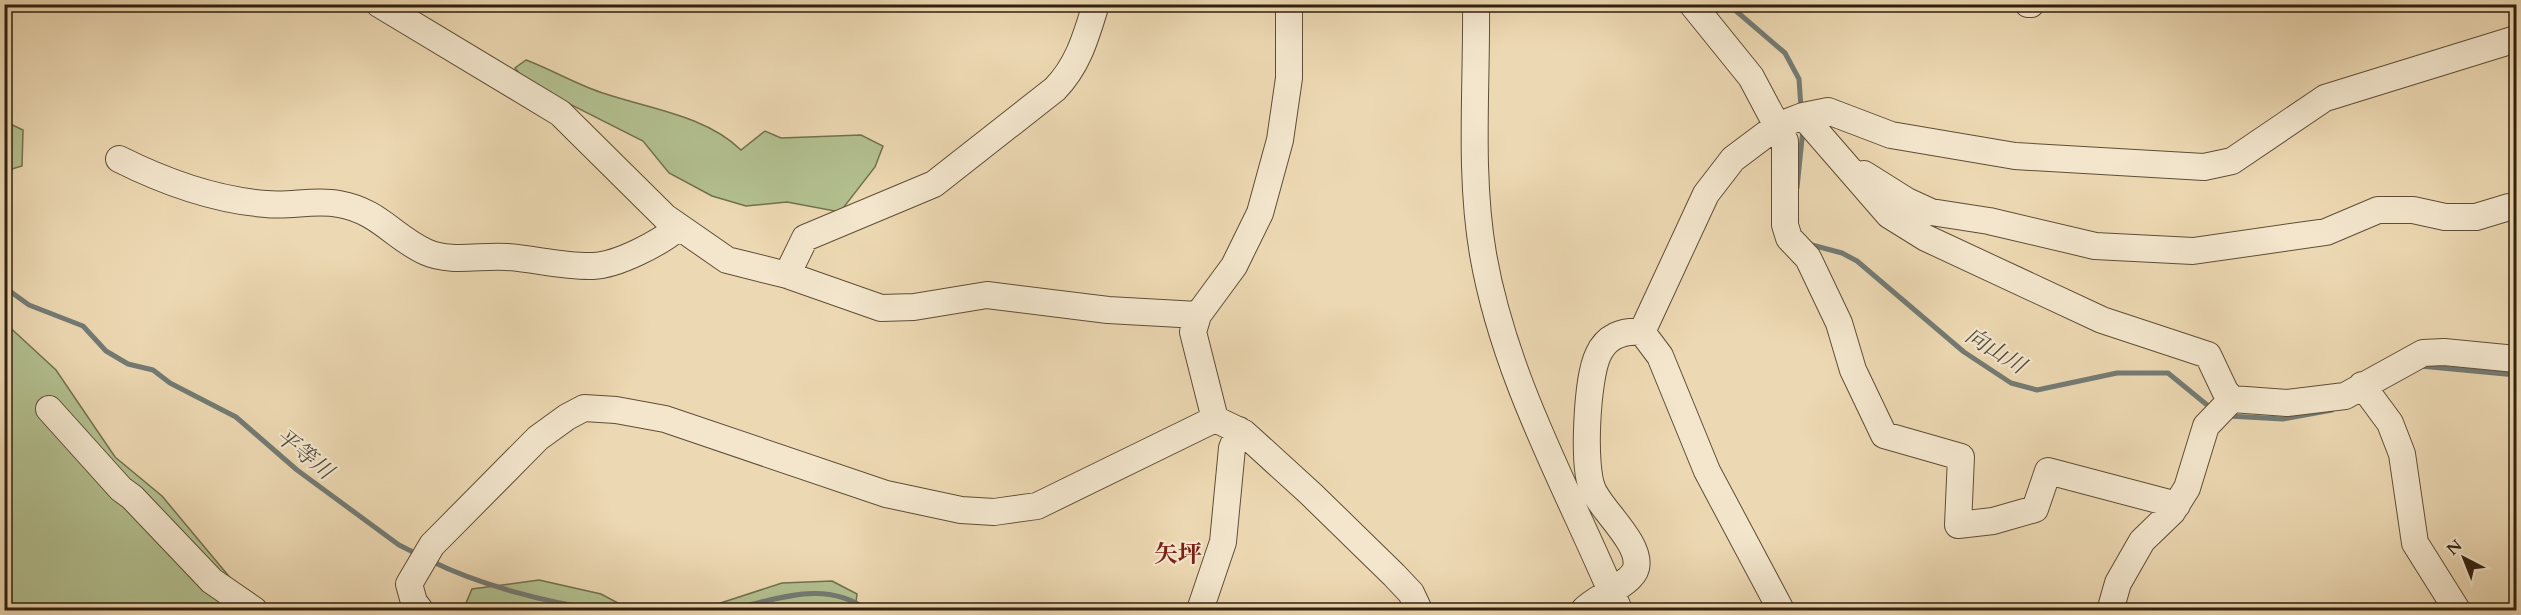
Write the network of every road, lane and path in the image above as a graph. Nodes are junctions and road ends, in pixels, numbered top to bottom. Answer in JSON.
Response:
{"nodes":[{"id":1,"x":379,"y":4,"type":"edge"},
{"id":2,"x":1096,"y":4,"type":"edge"},
{"id":3,"x":1290,"y":4,"type":"edge"},
{"id":4,"x":1476,"y":4,"type":"edge"},
{"id":5,"x":1692,"y":4,"type":"edge"},
{"id":6,"x":2517,"y":39,"type":"edge"},
{"id":7,"x":1803,"y":116,"type":"junction"},
{"id":8,"x":1777,"y":126,"type":"junction"},
{"id":9,"x":1839,"y":158,"type":"junction"},
{"id":10,"x":119,"y":159,"type":"dead end"},
{"id":11,"x":2517,"y":209,"type":"edge"},
{"id":12,"x":679,"y":227,"type":"junction"},
{"id":13,"x":787,"y":275,"type":"junction"},
{"id":14,"x":1198,"y":315,"type":"junction"},
{"id":15,"x":1642,"y":332,"type":"junction"},
{"id":16,"x":2517,"y":360,"type":"edge"},
{"id":17,"x":2367,"y":392,"type":"junction"},
{"id":18,"x":2224,"y":408,"type":"junction"},
{"id":19,"x":49,"y":409,"type":"dead end"},
{"id":20,"x":1215,"y":418,"type":"junction"},
{"id":21,"x":1239,"y":430,"type":"junction"},
{"id":22,"x":2176,"y":505,"type":"junction"},
{"id":23,"x":1615,"y":601,"type":"edge"},
{"id":24,"x":254,"y":610,"type":"edge"},
{"id":25,"x":420,"y":610,"type":"edge"},
{"id":26,"x":1200,"y":610,"type":"edge"},
{"id":27,"x":1419,"y":610,"type":"edge"},
{"id":28,"x":1584,"y":610,"type":"edge"},
{"id":29,"x":1781,"y":610,"type":"edge"},
{"id":30,"x":2114,"y":610,"type":"edge"},
{"id":31,"x":2457,"y":610,"type":"edge"}],
"edges":[{"from":1,"to":12,"type":"street"},
{"from":2,"to":13,"type":"street"},
{"from":3,"to":14,"type":"street"},
{"from":4,"to":23,"type":"street"},
{"from":5,"to":8,"type":"street"},
{"from":6,"to":7,"type":"street"},
{"from":7,"to":8,"type":"street"},
{"from":7,"to":9,"type":"street"},
{"from":8,"to":15,"type":"street"},
{"from":8,"to":22,"type":"street"},
{"from":9,"to":11,"type":"street"},
{"from":9,"to":18,"type":"street"},
{"from":10,"to":12,"type":"street"},
{"from":12,"to":13,"type":"street"},
{"from":13,"to":14,"type":"street"},
{"from":14,"to":20,"type":"street"},
{"from":15,"to":23,"type":"street"},
{"from":15,"to":29,"type":"street"},
{"from":16,"to":17,"type":"street"},
{"from":17,"to":18,"type":"street"},
{"from":17,"to":31,"type":"street"},
{"from":18,"to":22,"type":"street"},
{"from":19,"to":24,"type":"street"},
{"from":20,"to":21,"type":"street"},
{"from":20,"to":25,"type":"street"},
{"from":21,"to":26,"type":"street"},
{"from":21,"to":27,"type":"street"},
{"from":22,"to":30,"type":"street"},
{"from":23,"to":28,"type":"street"}]}
